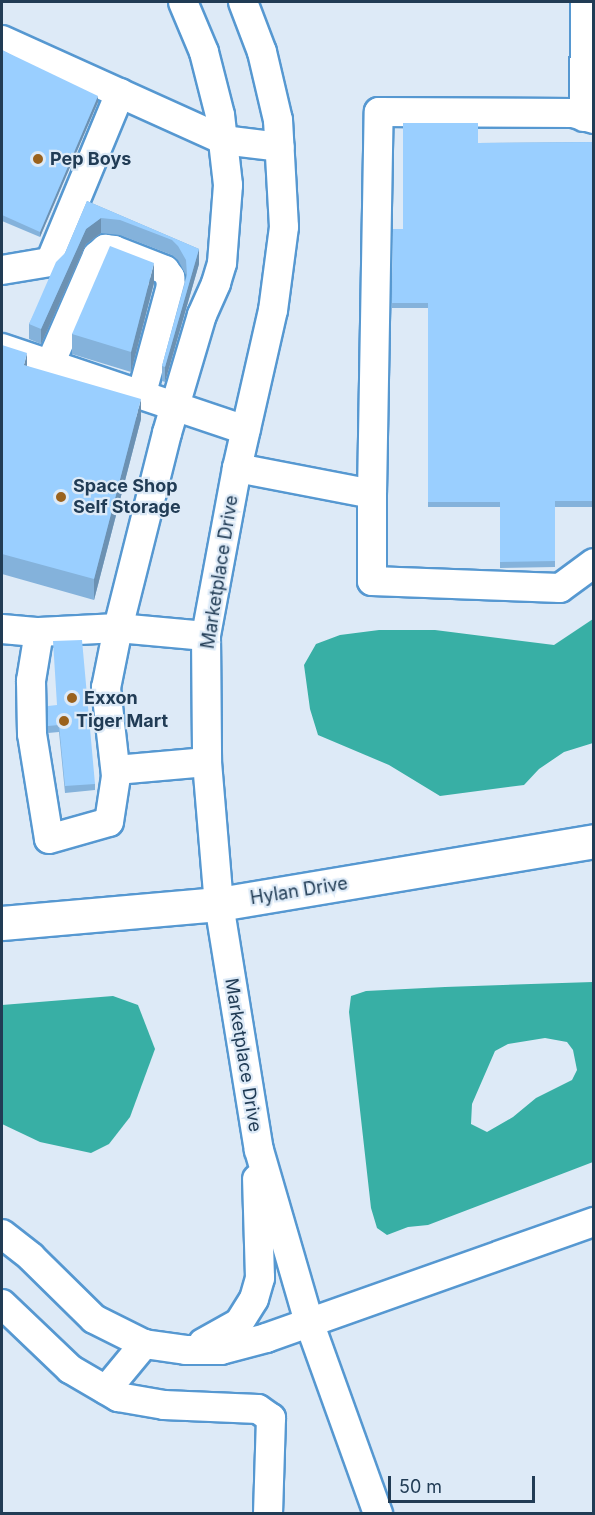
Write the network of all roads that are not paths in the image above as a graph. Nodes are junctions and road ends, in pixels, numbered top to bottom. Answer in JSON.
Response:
{"nodes":[{"id":1,"x":183,"y":2,"type":"edge"},
{"id":2,"x":243,"y":2,"type":"edge"},
{"id":3,"x":585,"y":2,"type":"edge"},
{"id":4,"x":2,"y":40,"type":"edge"},
{"id":5,"x":120,"y":93,"type":"junction"},
{"id":6,"x":589,"y":118,"type":"edge"},
{"id":7,"x":223,"y":140,"type":"junction"},
{"id":8,"x":280,"y":147,"type":"junction"},
{"id":9,"x":2,"y":270,"type":"edge"},
{"id":10,"x":2,"y":348,"type":"edge"},
{"id":11,"x":50,"y":364,"type":"junction"},
{"id":12,"x":142,"y":393,"type":"junction"},
{"id":13,"x":176,"y":405,"type":"junction"},
{"id":14,"x":246,"y":430,"type":"junction"},
{"id":15,"x":237,"y":468,"type":"junction"},
{"id":16,"x":372,"y":494,"type":"junction"},
{"id":17,"x":594,"y":563,"type":"edge"},
{"id":18,"x":118,"y":628,"type":"junction"},
{"id":19,"x":2,"y":629,"type":"edge"},
{"id":20,"x":39,"y":632,"type":"junction"},
{"id":21,"x":206,"y":636,"type":"junction"},
{"id":22,"x":207,"y":762,"type":"junction"},
{"id":23,"x":116,"y":770,"type":"junction"},
{"id":24,"x":594,"y":841,"type":"edge"},
{"id":25,"x":219,"y":904,"type":"junction"},
{"id":26,"x":2,"y":924,"type":"edge"},
{"id":27,"x":259,"y":1150,"type":"junction"},
{"id":28,"x":594,"y":1222,"type":"edge"},
{"id":29,"x":2,"y":1234,"type":"edge"},
{"id":30,"x":2,"y":1304,"type":"edge"},
{"id":31,"x":309,"y":1322,"type":"junction"},
{"id":32,"x":144,"y":1344,"type":"junction"},
{"id":33,"x":186,"y":1350,"type":"junction"},
{"id":34,"x":106,"y":1390,"type":"junction"},
{"id":35,"x":268,"y":1514,"type":"edge"},
{"id":36,"x":378,"y":1514,"type":"edge"}],
"edges":[{"from":1,"to":7,"type":"street"},
{"from":2,"to":8,"type":"street","name":"Marketplace Drive"},
{"from":3,"to":6,"type":"street"},
{"from":4,"to":5,"type":"street"},
{"from":5,"to":7,"type":"street"},
{"from":5,"to":9,"type":"street"},
{"from":6,"to":16,"type":"street"},
{"from":7,"to":8,"type":"street"},
{"from":7,"to":13,"type":"street"},
{"from":8,"to":14,"type":"street","name":"Marketplace Drive"},
{"from":10,"to":11,"type":"street"},
{"from":11,"to":12,"type":"street"},
{"from":11,"to":12,"type":"street"},
{"from":12,"to":13,"type":"street"},
{"from":13,"to":14,"type":"street"},
{"from":13,"to":18,"type":"street"},
{"from":14,"to":15,"type":"street","name":"Marketplace Drive"},
{"from":15,"to":16,"type":"street"},
{"from":15,"to":21,"type":"street","name":"Marketplace Drive"},
{"from":16,"to":17,"type":"street"},
{"from":18,"to":20,"type":"street"},
{"from":18,"to":21,"type":"street"},
{"from":18,"to":23,"type":"street"},
{"from":19,"to":20,"type":"street"},
{"from":20,"to":23,"type":"street"},
{"from":21,"to":22,"type":"street","name":"Marketplace Drive"},
{"from":22,"to":23,"type":"street"},
{"from":22,"to":25,"type":"street","name":"Marketplace Drive"},
{"from":24,"to":25,"type":"main road","name":"Hylan Drive"},
{"from":25,"to":26,"type":"main road","name":"Hylan Drive"},
{"from":25,"to":27,"type":"street","name":"Marketplace Drive"},
{"from":27,"to":31,"type":"street","name":"Marketplace Drive"},
{"from":27,"to":33,"type":"street","name":"Marketplace Drive"},
{"from":28,"to":31,"type":"street"},
{"from":29,"to":32,"type":"street"},
{"from":30,"to":34,"type":"street"},
{"from":31,"to":33,"type":"street"},
{"from":31,"to":36,"type":"street","name":"Marketplace Drive"},
{"from":32,"to":33,"type":"street"},
{"from":32,"to":34,"type":"street"},
{"from":34,"to":35,"type":"street"}]}
